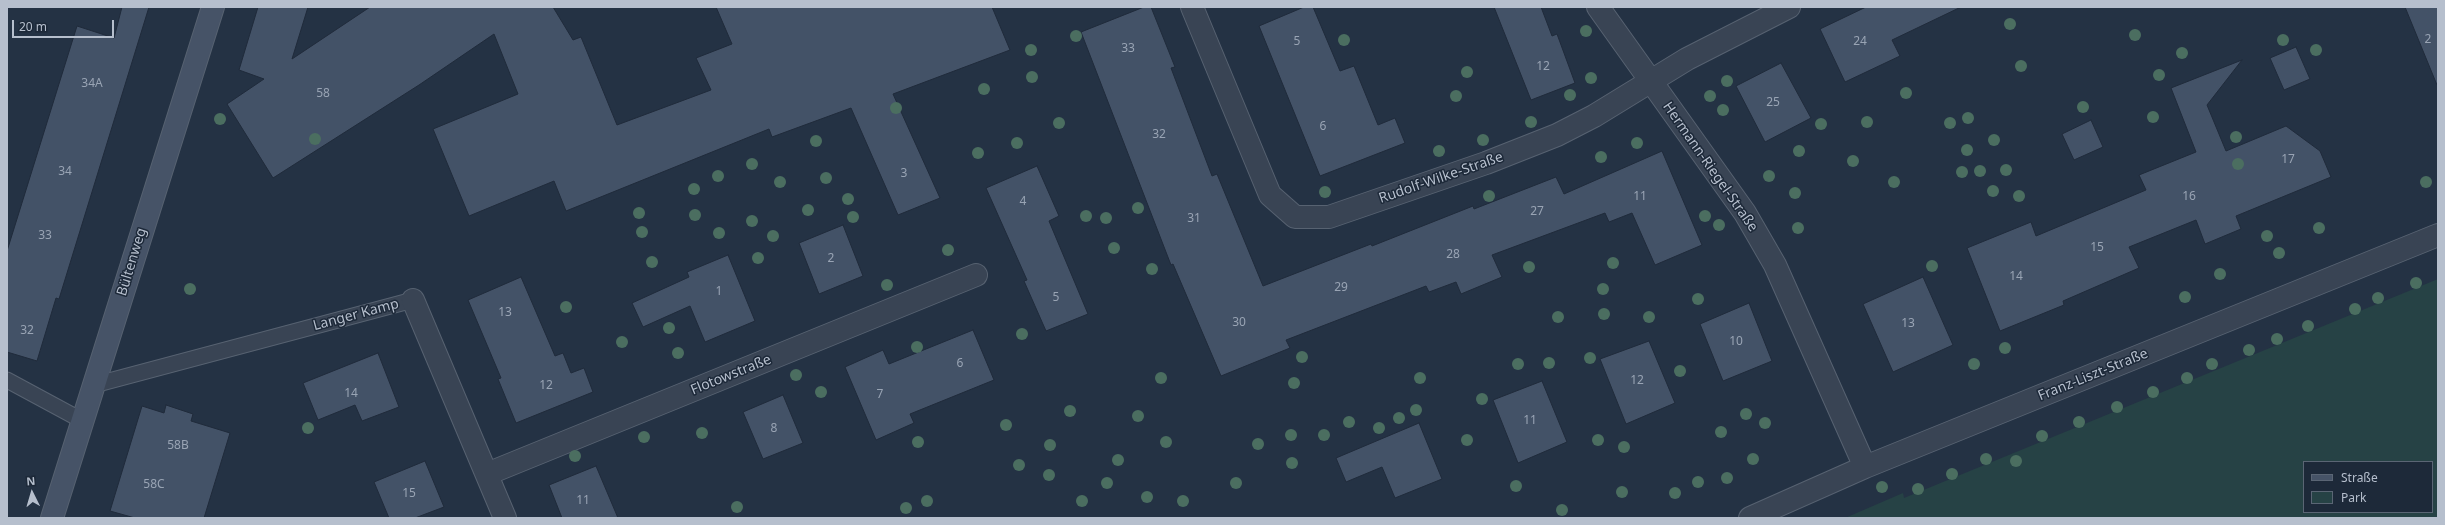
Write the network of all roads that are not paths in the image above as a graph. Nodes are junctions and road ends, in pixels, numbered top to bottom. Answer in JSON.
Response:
{"nodes":[{"id":1,"x":213,"y":7,"type":"edge"},
{"id":2,"x":1192,"y":7,"type":"edge"},
{"id":3,"x":1598,"y":7,"type":"edge"},
{"id":4,"x":1788,"y":7,"type":"edge"},
{"id":5,"x":1651,"y":82,"type":"junction"},
{"id":6,"x":2438,"y":235,"type":"edge"},
{"id":7,"x":976,"y":275,"type":"dead end"},
{"id":8,"x":413,"y":300,"type":"joint"},
{"id":9,"x":7,"y":380,"type":"edge"},
{"id":10,"x":94,"y":386,"type":"junction"},
{"id":11,"x":83,"y":421,"type":"junction"},
{"id":12,"x":1865,"y":467,"type":"junction"},
{"id":13,"x":487,"y":474,"type":"junction"},
{"id":14,"x":52,"y":518,"type":"edge"},
{"id":15,"x":505,"y":518,"type":"edge"},
{"id":16,"x":1750,"y":518,"type":"edge"}],
"edges":[{"from":1,"to":10,"type":"main road","name":"Bültenweg"},
{"from":2,"to":5,"type":"street","name":"Rudolf-Wilke-Straße"},
{"from":3,"to":5,"type":"street","name":"Hermann-Riegel-Straße"},
{"from":4,"to":5,"type":"street","name":"Rudolf-Wilke-Straße"},
{"from":5,"to":12,"type":"street","name":"Hermann-Riegel-Straße"},
{"from":6,"to":12,"type":"street","name":"Franz-Liszt-Straße"},
{"from":7,"to":13,"type":"street","name":"Flotowstraße"},
{"from":8,"to":10,"type":"lane","name":"Langer Kamp"},
{"from":8,"to":13,"type":"street","name":"Langer Kamp"},
{"from":9,"to":11,"type":"lane"},
{"from":10,"to":11,"type":"main road","name":"Bültenweg"},
{"from":11,"to":14,"type":"main road","name":"Bültenweg"},
{"from":12,"to":16,"type":"street","name":"Franz-Liszt-Straße"},
{"from":13,"to":15,"type":"street","name":"Langer Kamp"}]}
